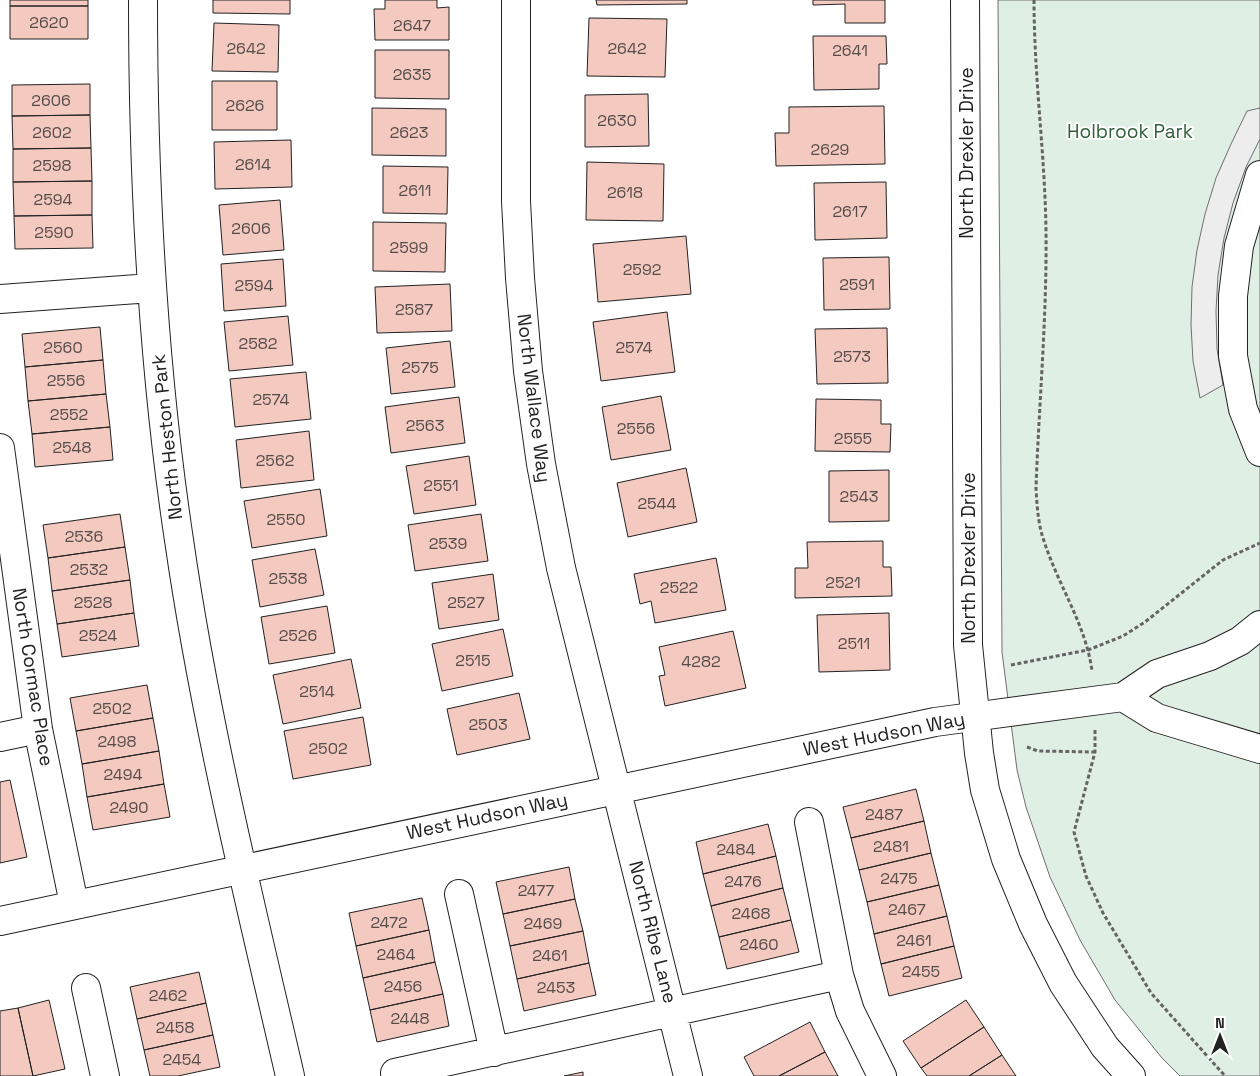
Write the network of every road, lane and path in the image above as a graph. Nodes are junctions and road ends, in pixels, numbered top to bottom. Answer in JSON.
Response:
{"nodes":[{"id":1,"x":143,"y":0,"type":"edge"},
{"id":2,"x":516,"y":0,"type":"edge"},
{"id":3,"x":965,"y":0,"type":"edge"},
{"id":4,"x":1034,"y":0,"type":"edge"},
{"id":5,"x":1260,"y":175,"type":"edge"},
{"id":6,"x":151,"y":288,"type":"junction"},
{"id":7,"x":0,"y":298,"type":"edge"},
{"id":8,"x":0,"y":448,"type":"edge"},
{"id":9,"x":1260,"y":452,"type":"edge"},
{"id":10,"x":1260,"y":543,"type":"edge"},
{"id":11,"x":1260,"y":625,"type":"edge"},
{"id":12,"x":1088,"y":650,"type":"junction"},
{"id":13,"x":1011,"y":665,"type":"dead end"},
{"id":14,"x":1092,"y":670,"type":"dead end"},
{"id":15,"x":1123,"y":697,"type":"junction"},
{"id":16,"x":976,"y":717,"type":"junction"},
{"id":17,"x":38,"y":729,"type":"junction"},
{"id":18,"x":1095,"y":731,"type":"dead end"},
{"id":19,"x":0,"y":737,"type":"edge"},
{"id":20,"x":1027,"y":747,"type":"dead end"},
{"id":21,"x":1260,"y":749,"type":"edge"},
{"id":22,"x":1095,"y":752,"type":"junction"},
{"id":23,"x":617,"y":788,"type":"junction"},
{"id":24,"x":809,"y":822,"type":"dead end"},
{"id":25,"x":242,"y":869,"type":"junction"},
{"id":26,"x":459,"y":894,"type":"dead end"},
{"id":27,"x":74,"y":904,"type":"junction"},
{"id":28,"x":0,"y":921,"type":"edge"},
{"id":29,"x":839,"y":975,"type":"junction"},
{"id":30,"x":86,"y":988,"type":"dead end"},
{"id":31,"x":673,"y":1012,"type":"junction"},
{"id":32,"x":494,"y":1052,"type":"junction"},
{"id":33,"x":395,"y":1073,"type":"dead end"},
{"id":34,"x":105,"y":1076,"type":"edge"},
{"id":35,"x":290,"y":1076,"type":"edge"},
{"id":36,"x":688,"y":1076,"type":"edge"},
{"id":37,"x":882,"y":1076,"type":"edge"},
{"id":38,"x":1131,"y":1076,"type":"edge"},
{"id":39,"x":1225,"y":1076,"type":"edge"}],
"edges":[{"from":1,"to":6,"type":"street","name":"North Heston Park"},
{"from":2,"to":23,"type":"street","name":"North Wallace Way"},
{"from":3,"to":16,"type":"street","name":"North Drexler Drive"},
{"from":4,"to":12,"type":"path"},
{"from":5,"to":9,"type":"street"},
{"from":6,"to":7,"type":"street"},
{"from":6,"to":25,"type":"street","name":"North Heston Park"},
{"from":8,"to":17,"type":"street","name":"North Cormac Place"},
{"from":10,"to":12,"type":"path"},
{"from":11,"to":15,"type":"street"},
{"from":12,"to":13,"type":"path"},
{"from":12,"to":14,"type":"path"},
{"from":15,"to":16,"type":"street","name":"West Hudson Way"},
{"from":15,"to":21,"type":"street"},
{"from":16,"to":23,"type":"street","name":"West Hudson Way"},
{"from":16,"to":38,"type":"street","name":"North Drexler Drive"},
{"from":17,"to":19,"type":"street"},
{"from":17,"to":27,"type":"street","name":"North Cormac Place"},
{"from":18,"to":22,"type":"path"},
{"from":20,"to":22,"type":"path"},
{"from":22,"to":39,"type":"path"},
{"from":23,"to":25,"type":"street","name":"West Hudson Way"},
{"from":23,"to":31,"type":"street","name":"North Ribe Lane"},
{"from":24,"to":29,"type":"street"},
{"from":25,"to":27,"type":"street","name":"West Hudson Way"},
{"from":25,"to":35,"type":"street","name":"North Heston Park"},
{"from":26,"to":32,"type":"street"},
{"from":27,"to":28,"type":"street","name":"West Hudson Way"},
{"from":29,"to":31,"type":"street"},
{"from":29,"to":37,"type":"street"},
{"from":30,"to":34,"type":"street"},
{"from":31,"to":32,"type":"street"},
{"from":31,"to":36,"type":"street","name":"North Ribe Lane"},
{"from":32,"to":33,"type":"street"}]}
